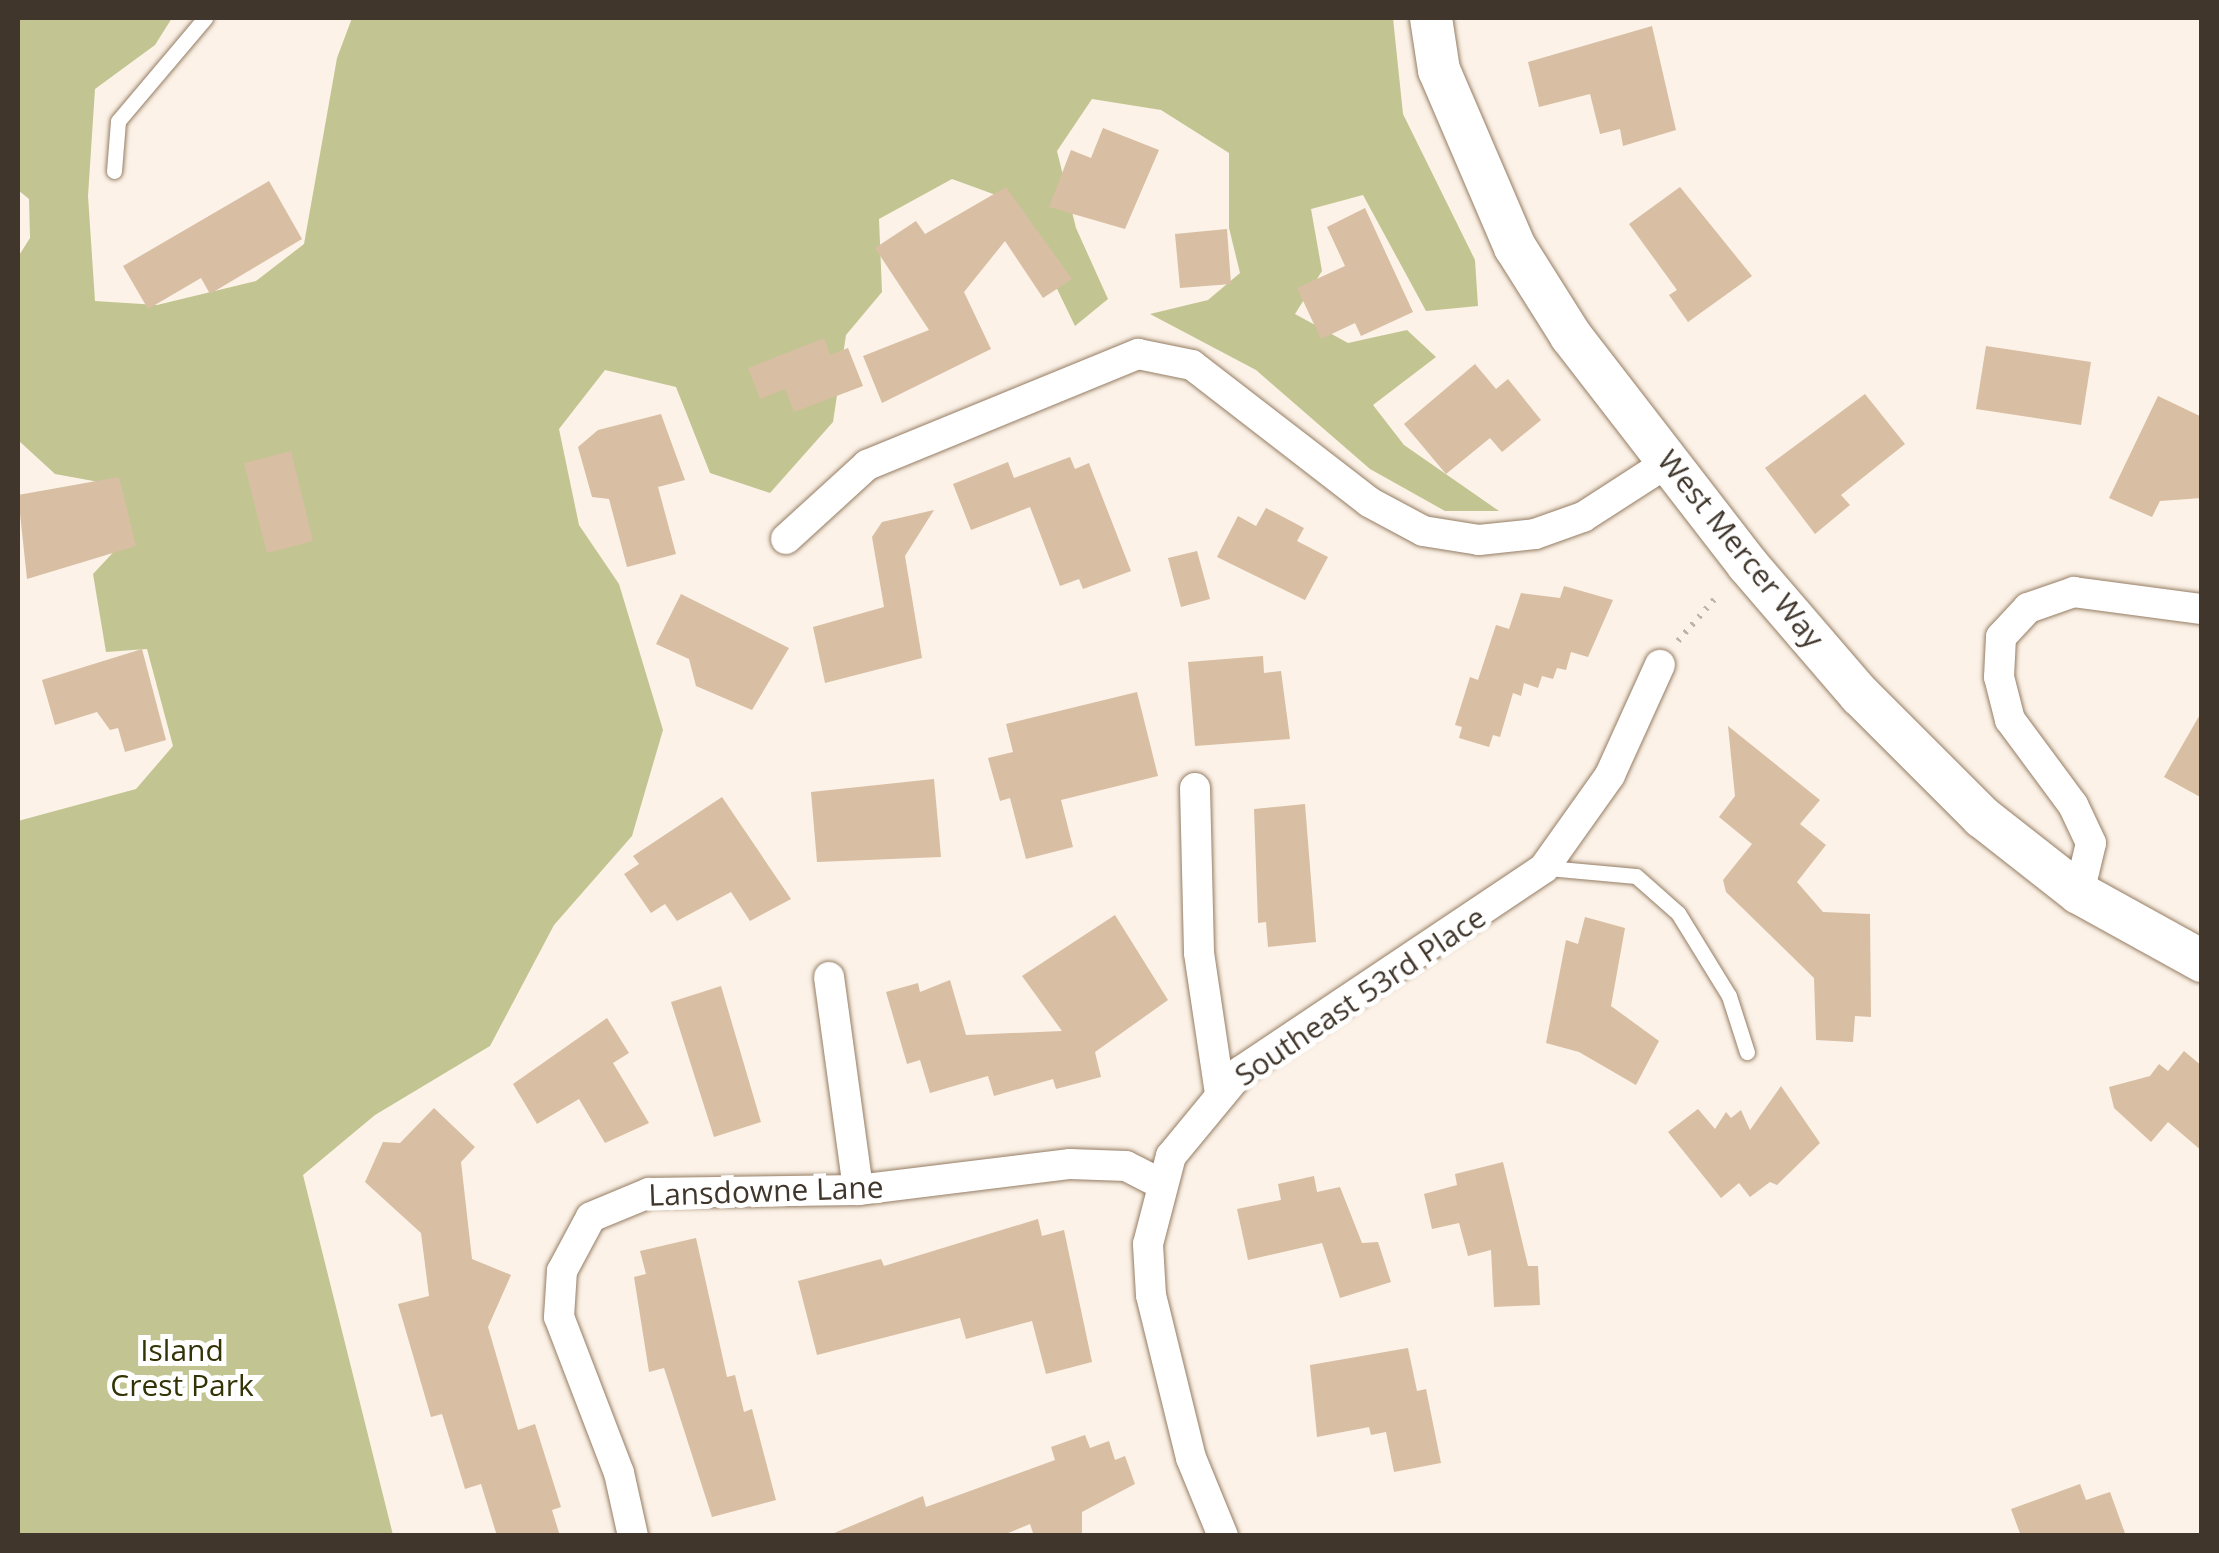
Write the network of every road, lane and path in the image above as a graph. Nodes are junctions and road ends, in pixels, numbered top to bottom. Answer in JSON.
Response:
{"nodes":[{"id":1,"x":205,"y":18,"type":"edge"},
{"id":2,"x":1431,"y":18,"type":"edge"},
{"id":3,"x":114,"y":170,"type":"dead end"},
{"id":4,"x":1670,"y":460,"type":"junction"},
{"id":5,"x":786,"y":540,"type":"dead end"},
{"id":6,"x":1748,"y":564,"type":"junction"},
{"id":7,"x":2202,"y":609,"type":"edge"},
{"id":8,"x":1660,"y":665,"type":"joint"},
{"id":9,"x":1196,"y":788,"type":"dead end"},
{"id":10,"x":1544,"y":868,"type":"junction"},
{"id":11,"x":2079,"y":892,"type":"junction"},
{"id":12,"x":2202,"y":961,"type":"edge"},
{"id":13,"x":829,"y":976,"type":"dead end"},
{"id":14,"x":1747,"y":1052,"type":"dead end"},
{"id":15,"x":1220,"y":1094,"type":"junction"},
{"id":16,"x":1160,"y":1183,"type":"junction"},
{"id":17,"x":858,"y":1190,"type":"junction"},
{"id":18,"x":633,"y":1536,"type":"edge"},
{"id":19,"x":1224,"y":1536,"type":"edge"}],
"edges":[{"from":1,"to":3,"type":"lane"},
{"from":2,"to":4,"type":"street","name":"West Mercer Way"},
{"from":4,"to":5,"type":"street"},
{"from":4,"to":6,"type":"street","name":"West Mercer Way"},
{"from":6,"to":8,"type":"path"},
{"from":6,"to":11,"type":"street","name":"West Mercer Way"},
{"from":7,"to":11,"type":"street"},
{"from":8,"to":10,"type":"street","name":"Southeast 53rd Place"},
{"from":9,"to":15,"type":"street"},
{"from":10,"to":14,"type":"lane"},
{"from":10,"to":15,"type":"street","name":"Southeast 53rd Place"},
{"from":11,"to":12,"type":"street","name":"West Mercer Way"},
{"from":13,"to":17,"type":"street"},
{"from":15,"to":16,"type":"street","name":"Southeast 53rd Place"},
{"from":16,"to":17,"type":"street","name":"Lansdowne Lane"},
{"from":16,"to":19,"type":"street","name":"Southeast 53rd Place"},
{"from":17,"to":18,"type":"street","name":"Lansdowne Lane"}]}
